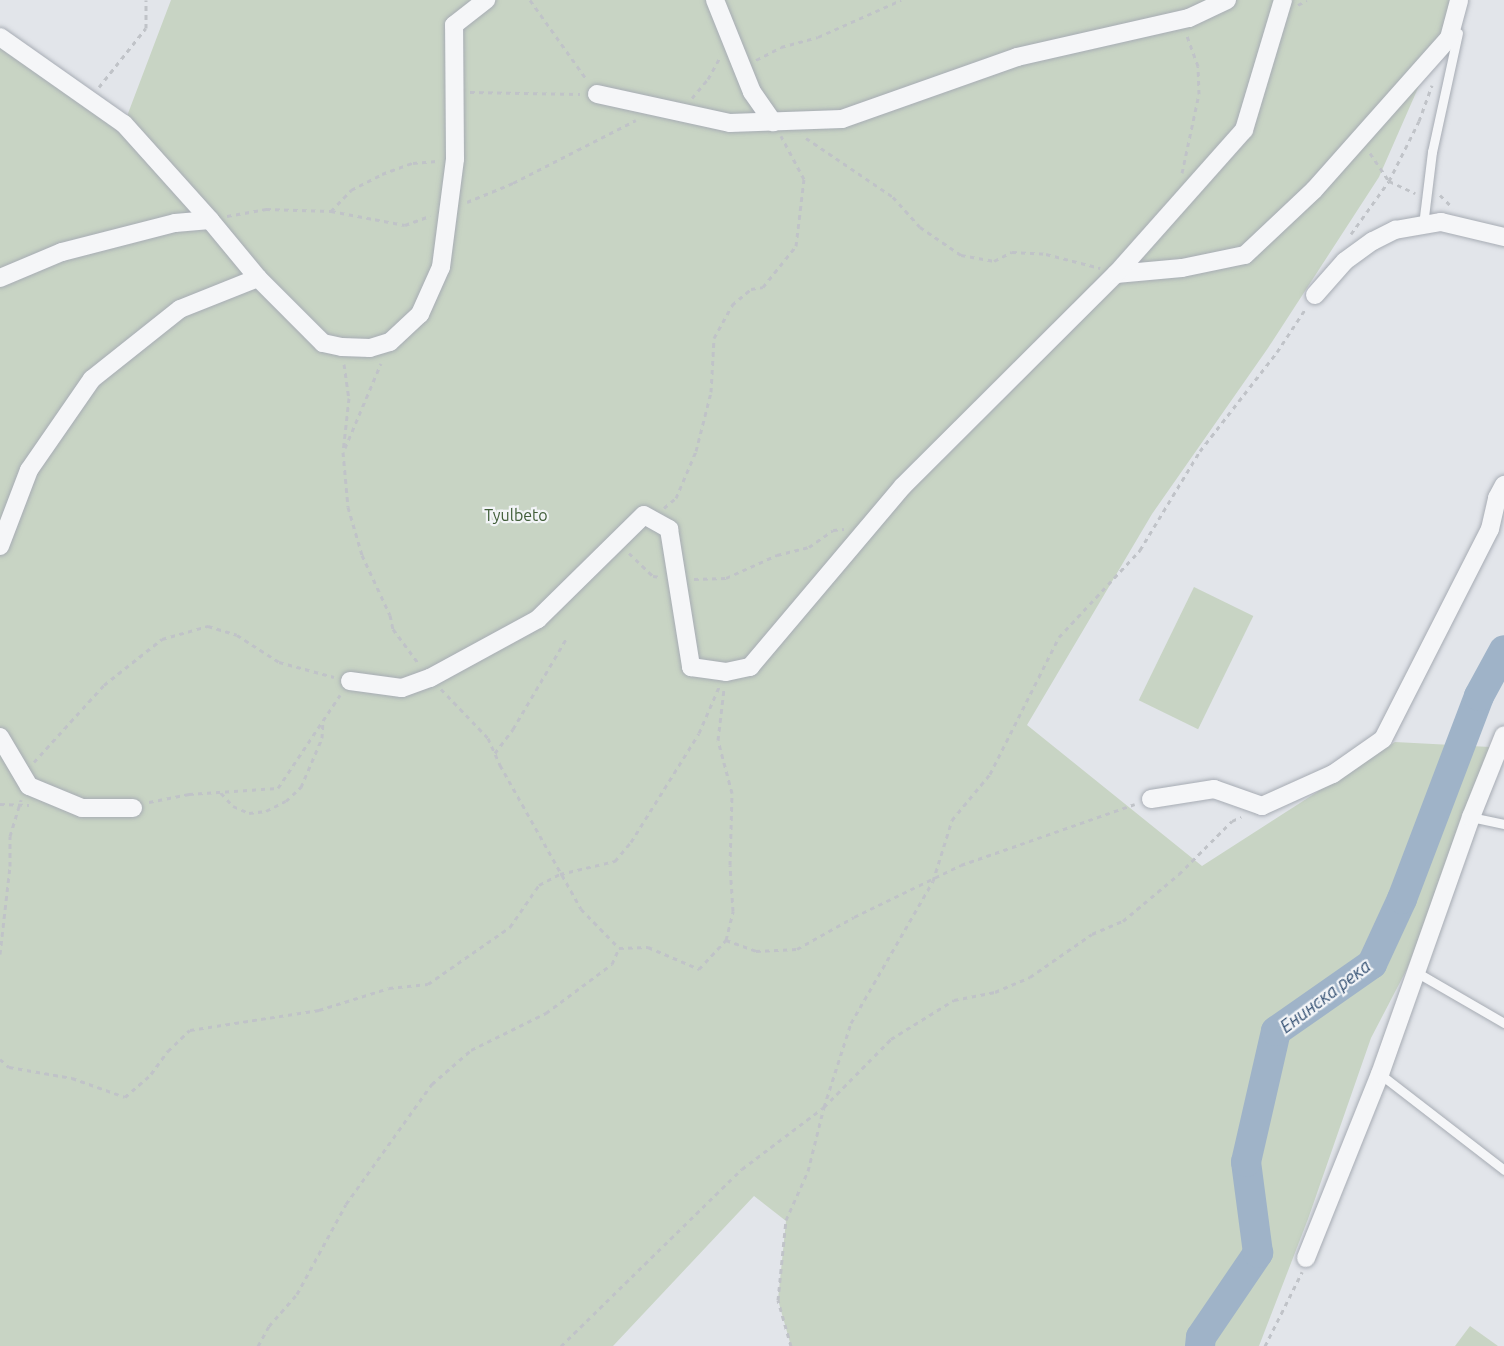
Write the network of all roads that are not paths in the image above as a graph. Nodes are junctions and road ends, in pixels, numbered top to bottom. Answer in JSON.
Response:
{"nodes":[{"id":1,"x":486,"y":0,"type":"edge"},
{"id":2,"x":715,"y":0,"type":"edge"},
{"id":3,"x":1227,"y":0,"type":"edge"},
{"id":4,"x":1459,"y":0,"type":"edge"},
{"id":5,"x":1465,"y":0,"type":"edge"},
{"id":6,"x":1283,"y":1,"type":"edge"},
{"id":7,"x":0,"y":37,"type":"edge"},
{"id":8,"x":597,"y":94,"type":"road end"},
{"id":9,"x":778,"y":122,"type":"junction"},
{"id":10,"x":210,"y":220,"type":"junction"},
{"id":11,"x":1423,"y":225,"type":"junction"},
{"id":12,"x":1504,"y":237,"type":"edge"},
{"id":13,"x":1116,"y":274,"type":"junction"},
{"id":14,"x":0,"y":278,"type":"edge"},
{"id":15,"x":258,"y":278,"type":"junction"},
{"id":16,"x":1315,"y":295,"type":"road end"},
{"id":17,"x":1504,"y":485,"type":"edge"},
{"id":18,"x":0,"y":546,"type":"edge"},
{"id":19,"x":350,"y":681,"type":"road end"},
{"id":20,"x":1504,"y":735,"type":"edge"},
{"id":21,"x":0,"y":737,"type":"edge"},
{"id":22,"x":1151,"y":799,"type":"road end"},
{"id":23,"x":133,"y":808,"type":"road end"},
{"id":24,"x":1471,"y":817,"type":"junction"},
{"id":25,"x":1504,"y":824,"type":"edge"},
{"id":26,"x":1416,"y":972,"type":"junction"},
{"id":27,"x":1504,"y":1023,"type":"edge"},
{"id":28,"x":1380,"y":1074,"type":"junction"},
{"id":29,"x":1504,"y":1170,"type":"edge"},
{"id":30,"x":1306,"y":1258,"type":"road end"}],
"edges":[{"from":1,"to":15,"type":"street"},
{"from":2,"to":9,"type":"street"},
{"from":3,"to":9,"type":"street"},
{"from":4,"to":13,"type":"street"},
{"from":5,"to":11,"type":"lane"},
{"from":6,"to":13,"type":"street"},
{"from":7,"to":10,"type":"street"},
{"from":8,"to":9,"type":"street"},
{"from":10,"to":14,"type":"street"},
{"from":10,"to":15,"type":"street"},
{"from":11,"to":12,"type":"street"},
{"from":11,"to":16,"type":"street"},
{"from":13,"to":19,"type":"street"},
{"from":15,"to":18,"type":"street"},
{"from":17,"to":22,"type":"street"},
{"from":20,"to":24,"type":"street"},
{"from":21,"to":23,"type":"street"},
{"from":24,"to":25,"type":"lane"},
{"from":24,"to":26,"type":"street"},
{"from":26,"to":27,"type":"lane"},
{"from":26,"to":28,"type":"street"},
{"from":28,"to":29,"type":"lane"},
{"from":28,"to":30,"type":"street"}]}
